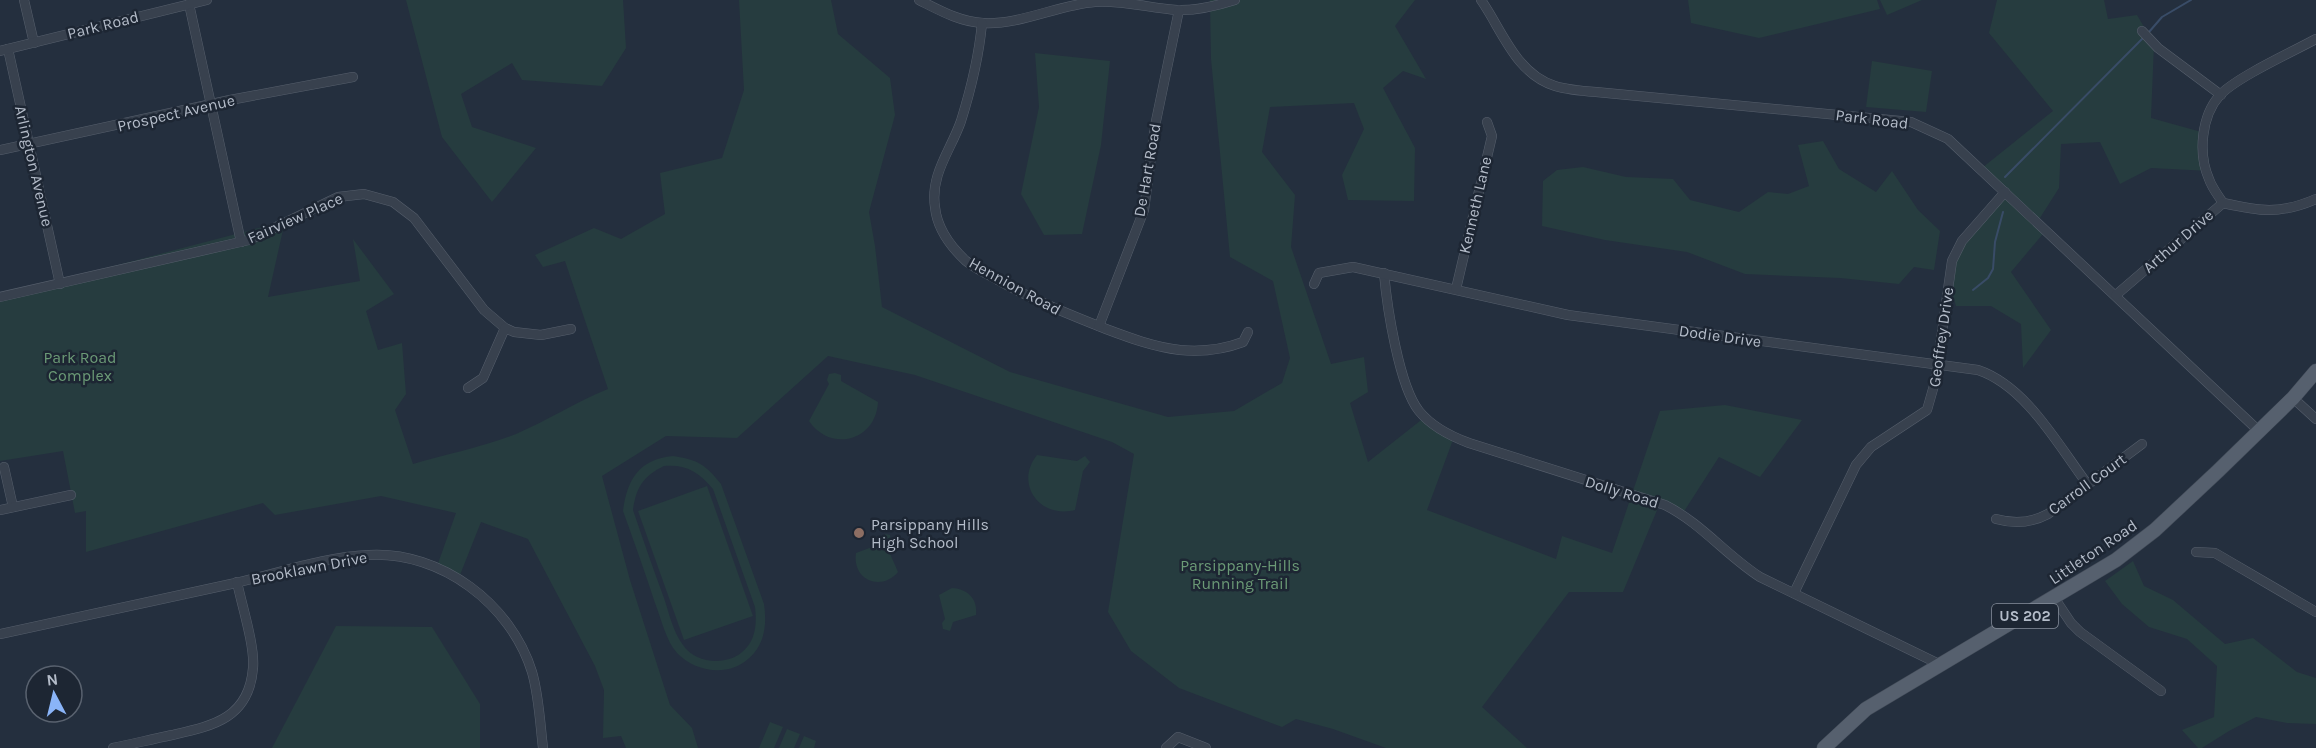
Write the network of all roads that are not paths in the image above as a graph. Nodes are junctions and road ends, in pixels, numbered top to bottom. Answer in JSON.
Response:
{"nodes":[{"id":1,"x":24,"y":0,"type":"edge"},
{"id":2,"x":207,"y":0,"type":"edge"},
{"id":3,"x":919,"y":0,"type":"edge"},
{"id":4,"x":1235,"y":0,"type":"edge"},
{"id":5,"x":1481,"y":0,"type":"edge"},
{"id":6,"x":189,"y":4,"type":"junction"},
{"id":7,"x":1179,"y":10,"type":"junction"},
{"id":8,"x":982,"y":23,"type":"junction"},
{"id":9,"x":2142,"y":31,"type":"dead end"},
{"id":10,"x":2316,"y":39,"type":"edge"},
{"id":11,"x":34,"y":43,"type":"junction"},
{"id":12,"x":4,"y":50,"type":"edge"},
{"id":13,"x":353,"y":77,"type":"dead end"},
{"id":14,"x":2221,"y":95,"type":"junction"},
{"id":15,"x":211,"y":105,"type":"junction"},
{"id":16,"x":1487,"y":122,"type":"dead end"},
{"id":17,"x":29,"y":145,"type":"junction"},
{"id":18,"x":0,"y":150,"type":"edge"},
{"id":19,"x":2005,"y":192,"type":"junction"},
{"id":20,"x":2316,"y":199,"type":"edge"},
{"id":21,"x":2223,"y":203,"type":"junction"},
{"id":22,"x":241,"y":242,"type":"junction"},
{"id":23,"x":1384,"y":273,"type":"junction"},
{"id":24,"x":60,"y":284,"type":"junction"},
{"id":25,"x":1314,"y":284,"type":"dead end"},
{"id":26,"x":1456,"y":289,"type":"junction"},
{"id":27,"x":2116,"y":295,"type":"junction"},
{"id":28,"x":0,"y":297,"type":"edge"},
{"id":29,"x":1099,"y":326,"type":"junction"},
{"id":30,"x":505,"y":328,"type":"junction"},
{"id":31,"x":571,"y":328,"type":"dead end"},
{"id":32,"x":1248,"y":332,"type":"dead end"},
{"id":33,"x":1937,"y":363,"type":"junction"},
{"id":34,"x":2316,"y":371,"type":"edge"},
{"id":35,"x":2316,"y":377,"type":"edge"},
{"id":36,"x":468,"y":388,"type":"dead end"},
{"id":37,"x":2296,"y":396,"type":"junction"},
{"id":38,"x":2316,"y":419,"type":"edge"},
{"id":39,"x":2260,"y":432,"type":"junction"},
{"id":40,"x":2142,"y":444,"type":"dead end"},
{"id":41,"x":4,"y":467,"type":"dead end"},
{"id":42,"x":2088,"y":485,"type":"junction"},
{"id":43,"x":71,"y":495,"type":"dead end"},
{"id":44,"x":12,"y":507,"type":"junction"},
{"id":45,"x":0,"y":510,"type":"edge"},
{"id":46,"x":1996,"y":519,"type":"dead end"},
{"id":47,"x":2196,"y":552,"type":"dead end"},
{"id":48,"x":237,"y":582,"type":"junction"},
{"id":49,"x":1794,"y":593,"type":"junction"},
{"id":50,"x":2055,"y":598,"type":"junction"},
{"id":51,"x":2316,"y":612,"type":"edge"},
{"id":52,"x":0,"y":634,"type":"edge"},
{"id":53,"x":1941,"y":665,"type":"junction"},
{"id":54,"x":2162,"y":691,"type":"dead end"},
{"id":55,"x":113,"y":748,"type":"edge"},
{"id":56,"x":543,"y":748,"type":"edge"},
{"id":57,"x":1166,"y":748,"type":"edge"},
{"id":58,"x":1206,"y":748,"type":"edge"},
{"id":59,"x":1824,"y":748,"type":"edge"}],
"edges":[{"from":1,"to":11,"type":"street"},
{"from":2,"to":6,"type":"street","name":"Park Road"},
{"from":3,"to":8,"type":"street"},
{"from":4,"to":7,"type":"street"},
{"from":5,"to":19,"type":"street","name":"Park Road"},
{"from":6,"to":11,"type":"street","name":"Park Road"},
{"from":6,"to":15,"type":"street"},
{"from":7,"to":8,"type":"street"},
{"from":7,"to":29,"type":"street","name":"De Hart Road"},
{"from":8,"to":29,"type":"street","name":"Hennion Road"},
{"from":9,"to":14,"type":"street"},
{"from":10,"to":14,"type":"street"},
{"from":11,"to":12,"type":"street","name":"Park Road"},
{"from":12,"to":17,"type":"street","name":"Arlington Avenue"},
{"from":13,"to":15,"type":"street","name":"Prospect Avenue"},
{"from":14,"to":21,"type":"street"},
{"from":15,"to":17,"type":"street","name":"Prospect Avenue"},
{"from":15,"to":22,"type":"street"},
{"from":16,"to":26,"type":"street","name":"Kenneth Lane"},
{"from":17,"to":18,"type":"street","name":"Prospect Avenue"},
{"from":17,"to":24,"type":"street","name":"Arlington Avenue"},
{"from":19,"to":27,"type":"street","name":"Park Road"},
{"from":19,"to":33,"type":"street","name":"Geoffrey Drive"},
{"from":20,"to":21,"type":"street","name":"Arthur Drive"},
{"from":21,"to":27,"type":"street","name":"Arthur Drive"},
{"from":22,"to":24,"type":"street","name":"Fairview Place"},
{"from":22,"to":30,"type":"street","name":"Fairview Place"},
{"from":23,"to":25,"type":"street","name":"Dodie Drive"},
{"from":23,"to":26,"type":"street","name":"Dodie Drive"},
{"from":23,"to":49,"type":"street","name":"Dolly Road"},
{"from":24,"to":28,"type":"street","name":"Fairview Place"},
{"from":26,"to":33,"type":"street","name":"Dodie Drive"},
{"from":27,"to":39,"type":"street","name":"Park Road"},
{"from":29,"to":32,"type":"street","name":"Hennion Road"},
{"from":30,"to":31,"type":"street","name":"Fairview Place"},
{"from":30,"to":36,"type":"street"},
{"from":33,"to":42,"type":"street","name":"Dodie Drive"},
{"from":33,"to":49,"type":"street","name":"Geoffrey Drive"},
{"from":34,"to":37,"type":"main road","name":"Littleton Road","number":"US 202"},
{"from":35,"to":37,"type":"main road","name":"Littleton Road","number":"US 202"},
{"from":37,"to":38,"type":"street"},
{"from":37,"to":39,"type":"main road","name":"Littleton Road","number":"US 202"},
{"from":39,"to":50,"type":"main road","name":"Littleton Road","number":"US 202"},
{"from":40,"to":42,"type":"street","name":"Carroll Court"},
{"from":41,"to":44,"type":"street"},
{"from":42,"to":46,"type":"street","name":"Carroll Court"},
{"from":43,"to":44,"type":"street"},
{"from":44,"to":45,"type":"street"},
{"from":47,"to":51,"type":"street"},
{"from":48,"to":52,"type":"street","name":"Brooklawn Drive"},
{"from":48,"to":55,"type":"street"},
{"from":48,"to":56,"type":"street","name":"Brooklawn Drive"},
{"from":49,"to":53,"type":"street","name":"Dolly Road"},
{"from":50,"to":53,"type":"main road","name":"Littleton Road","number":"US 202"},
{"from":50,"to":54,"type":"street"},
{"from":53,"to":59,"type":"main road","name":"Littleton Road","number":"US 202"},
{"from":57,"to":58,"type":"street"}]}
